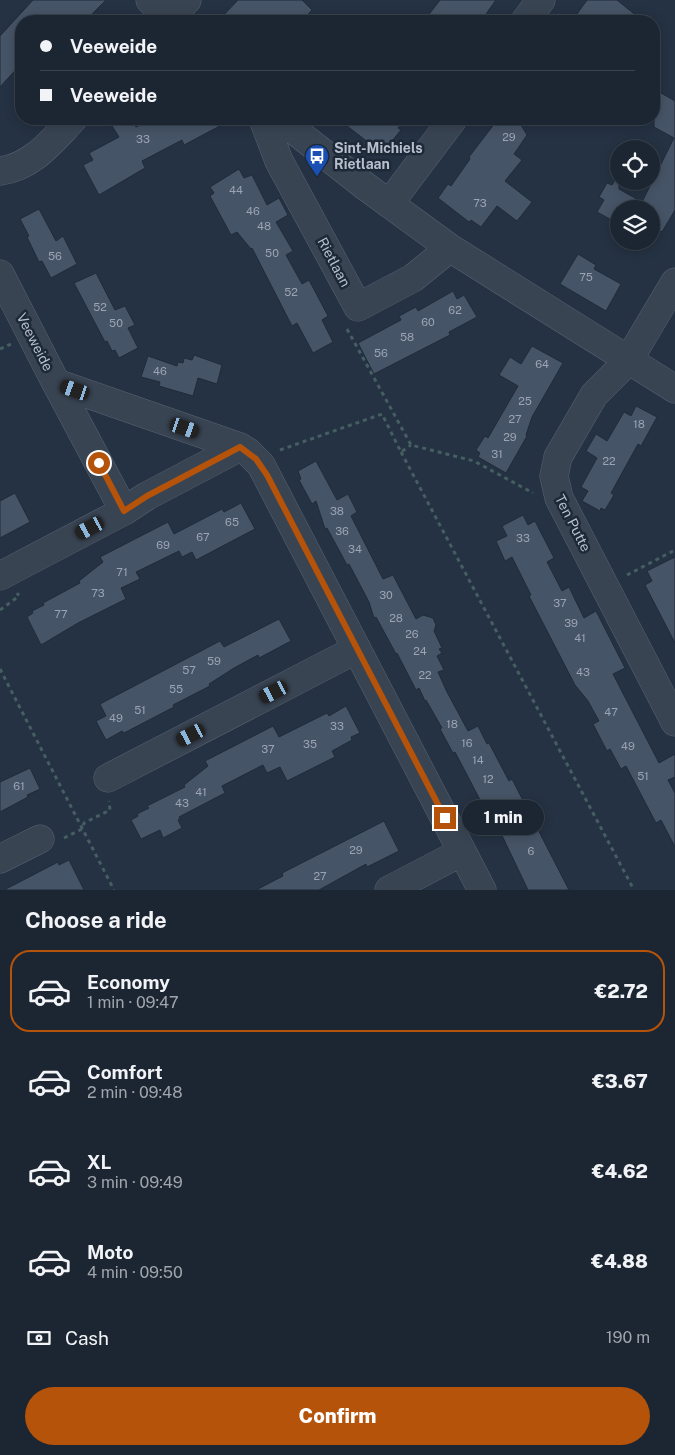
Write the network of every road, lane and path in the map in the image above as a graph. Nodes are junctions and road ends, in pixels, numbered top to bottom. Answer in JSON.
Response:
{"nodes":[{"id":1,"x":150,"y":0,"type":"edge"},
{"id":2,"x":541,"y":0,"type":"edge"},
{"id":3,"x":173,"y":15,"type":"edge"},
{"id":4,"x":530,"y":15,"type":"edge"},
{"id":5,"x":67,"y":125,"type":"edge"},
{"id":6,"x":265,"y":125,"type":"edge"},
{"id":7,"x":288,"y":125,"type":"edge"},
{"id":8,"x":448,"y":125,"type":"edge"},
{"id":9,"x":0,"y":171,"type":"edge"},
{"id":10,"x":389,"y":204,"type":"junction"},
{"id":11,"x":450,"y":248,"type":"junction"},
{"id":12,"x":0,"y":274,"type":"edge"},
{"id":13,"x":675,"y":282,"type":"edge"},
{"id":14,"x":358,"y":307,"type":"junction"},
{"id":15,"x":628,"y":361,"type":"junction"},
{"id":16,"x":56,"y":383,"type":"junction"},
{"id":17,"x":675,"y":389,"type":"edge"},
{"id":18,"x":411,"y":445,"type":"junction"},
{"id":19,"x":401,"y":452,"type":"junction"},
{"id":20,"x":248,"y":453,"type":"junction"},
{"id":21,"x":559,"y":498,"type":"junction"},
{"id":22,"x":124,"y":511,"type":"junction"},
{"id":23,"x":675,"y":550,"type":"edge"},
{"id":24,"x":0,"y":576,"type":"edge"},
{"id":25,"x":606,"y":586,"type":"junction"},
{"id":26,"x":357,"y":649,"type":"junction"},
{"id":27,"x":0,"y":669,"type":"edge"},
{"id":28,"x":675,"y":722,"type":"edge"},
{"id":29,"x":108,"y":778,"type":"joint"},
{"id":30,"x":82,"y":829,"type":"junction"},
{"id":31,"x":40,"y":839,"type":"joint"},
{"id":32,"x":462,"y":852,"type":"junction"},
{"id":33,"x":0,"y":859,"type":"edge"},
{"id":34,"x":114,"y":890,"type":"edge"},
{"id":35,"x":390,"y":890,"type":"edge"},
{"id":36,"x":482,"y":890,"type":"edge"},
{"id":37,"x":634,"y":890,"type":"edge"}],
"edges":[{"from":1,"to":3,"type":"street"},
{"from":2,"to":4,"type":"street"},
{"from":5,"to":9,"type":"street"},
{"from":6,"to":14,"type":"street","name":"Rietlaan"},
{"from":7,"to":10,"type":"street"},
{"from":8,"to":10,"type":"street"},
{"from":10,"to":11,"type":"street"},
{"from":11,"to":14,"type":"street"},
{"from":11,"to":15,"type":"street"},
{"from":12,"to":16,"type":"street","name":"Veeweide"},
{"from":13,"to":15,"type":"street","name":"Ten Putte"},
{"from":14,"to":18,"type":"path"},
{"from":15,"to":17,"type":"street"},
{"from":15,"to":21,"type":"street","name":"Ten Putte"},
{"from":16,"to":20,"type":"street","name":"Veeweide"},
{"from":16,"to":22,"type":"street","name":"Veeweide"},
{"from":18,"to":19,"type":"path"},
{"from":18,"to":21,"type":"path"},
{"from":19,"to":20,"type":"path"},
{"from":19,"to":37,"type":"path"},
{"from":20,"to":22,"type":"street"},
{"from":20,"to":26,"type":"street"},
{"from":21,"to":25,"type":"street","name":"Ten Putte"},
{"from":22,"to":24,"type":"street"},
{"from":23,"to":25,"type":"path"},
{"from":25,"to":28,"type":"street","name":"Ten Putte"},
{"from":26,"to":29,"type":"street"},
{"from":26,"to":32,"type":"street"},
{"from":27,"to":30,"type":"path"},
{"from":29,"to":30,"type":"path"},
{"from":30,"to":31,"type":"path"},
{"from":30,"to":34,"type":"path"},
{"from":31,"to":33,"type":"street"},
{"from":32,"to":35,"type":"street"},
{"from":32,"to":36,"type":"street"}]}
